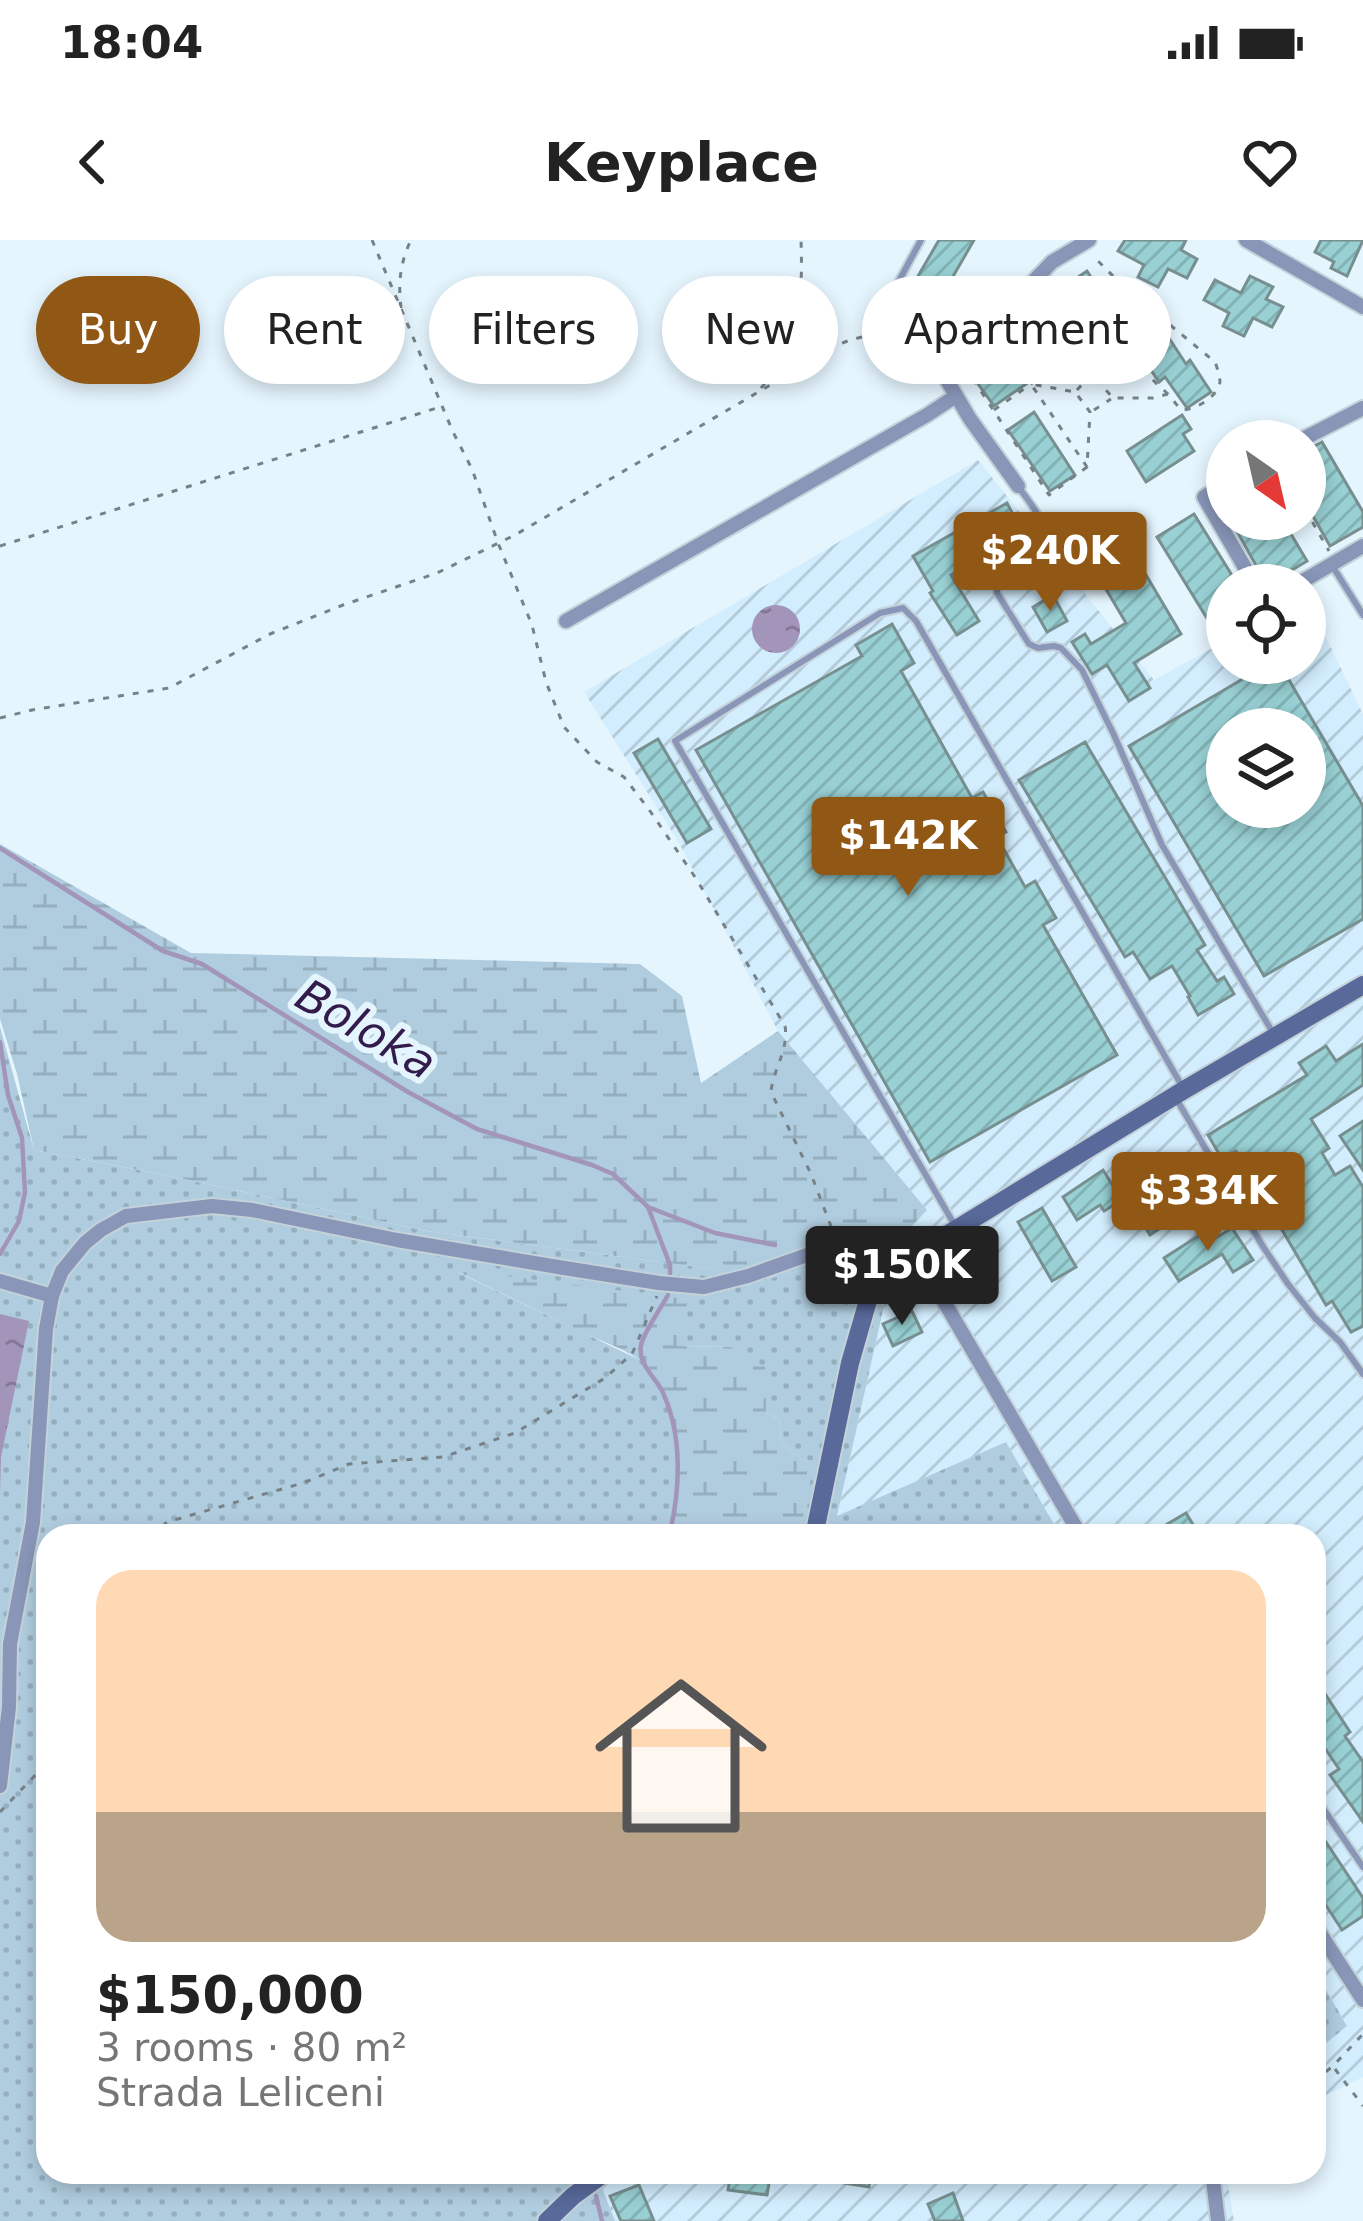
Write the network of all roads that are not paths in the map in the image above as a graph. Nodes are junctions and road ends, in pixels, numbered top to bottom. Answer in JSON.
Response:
{"nodes":[{"id":1,"x":921,"y":240,"type":"edge"},
{"id":2,"x":1246,"y":240,"type":"edge"},
{"id":3,"x":1276,"y":240,"type":"edge"},
{"id":4,"x":1086,"y":243,"type":"edge"},
{"id":5,"x":1278,"y":258,"type":"junction"},
{"id":6,"x":902,"y":276,"type":"edge"},
{"id":7,"x":1363,"y":307,"type":"edge"},
{"id":8,"x":952,"y":389,"type":"junction"},
{"id":9,"x":1363,"y":407,"type":"edge"},
{"id":10,"x":1326,"y":427,"type":"edge"},
{"id":11,"x":1018,"y":486,"type":"joint"},
{"id":12,"x":1363,"y":546,"type":"edge"},
{"id":13,"x":1334,"y":564,"type":"junction"},
{"id":14,"x":1326,"y":568,"type":"edge"},
{"id":15,"x":1363,"y":615,"type":"edge"},
{"id":16,"x":566,"y":621,"type":"dead end"},
{"id":17,"x":1363,"y":985,"type":"edge"},
{"id":18,"x":1274,"y":1036,"type":"junction"},
{"id":19,"x":1179,"y":1093,"type":"junction"},
{"id":20,"x":956,"y":1227,"type":"junction"},
{"id":21,"x":915,"y":1252,"type":"junction"},
{"id":22,"x":0,"y":1280,"type":"edge"},
{"id":23,"x":880,"y":1281,"type":"junction"},
{"id":24,"x":52,"y":1297,"type":"junction"},
{"id":25,"x":1363,"y":1374,"type":"edge"},
{"id":26,"x":816,"y":1524,"type":"edge"},
{"id":27,"x":1074,"y":1524,"type":"edge"},
{"id":28,"x":0,"y":1786,"type":"edge"},
{"id":29,"x":1326,"y":1813,"type":"edge"},
{"id":30,"x":1363,"y":1867,"type":"edge"},
{"id":31,"x":1326,"y":1939,"type":"edge"},
{"id":32,"x":1357,"y":1977,"type":"edge"},
{"id":33,"x":1363,"y":2000,"type":"edge"},
{"id":34,"x":590,"y":2184,"type":"edge"},
{"id":35,"x":1213,"y":2184,"type":"edge"},
{"id":36,"x":547,"y":2221,"type":"edge"},
{"id":37,"x":1218,"y":2221,"type":"edge"}],
"edges":[{"from":1,"to":6,"type":"lane"},
{"from":2,"to":5,"type":"street"},
{"from":3,"to":5,"type":"lane"},
{"from":4,"to":8,"type":"street"},
{"from":5,"to":7,"type":"street"},
{"from":8,"to":11,"type":"street"},
{"from":8,"to":16,"type":"street"},
{"from":9,"to":10,"type":"street"},
{"from":11,"to":18,"type":"lane"},
{"from":12,"to":13,"type":"street"},
{"from":13,"to":14,"type":"street"},
{"from":13,"to":15,"type":"lane"},
{"from":17,"to":18,"type":"main road"},
{"from":18,"to":19,"type":"main road"},
{"from":19,"to":20,"type":"main road"},
{"from":19,"to":20,"type":"lane"},
{"from":19,"to":25,"type":"lane"},
{"from":20,"to":21,"type":"main road"},
{"from":21,"to":23,"type":"main road"},
{"from":21,"to":27,"type":"street"},
{"from":22,"to":24,"type":"street"},
{"from":23,"to":24,"type":"street"},
{"from":23,"to":26,"type":"main road"},
{"from":24,"to":28,"type":"street"},
{"from":29,"to":30,"type":"lane"},
{"from":31,"to":32,"type":"street"},
{"from":32,"to":33,"type":"street"},
{"from":34,"to":36,"type":"main road"},
{"from":35,"to":37,"type":"street"}]}
